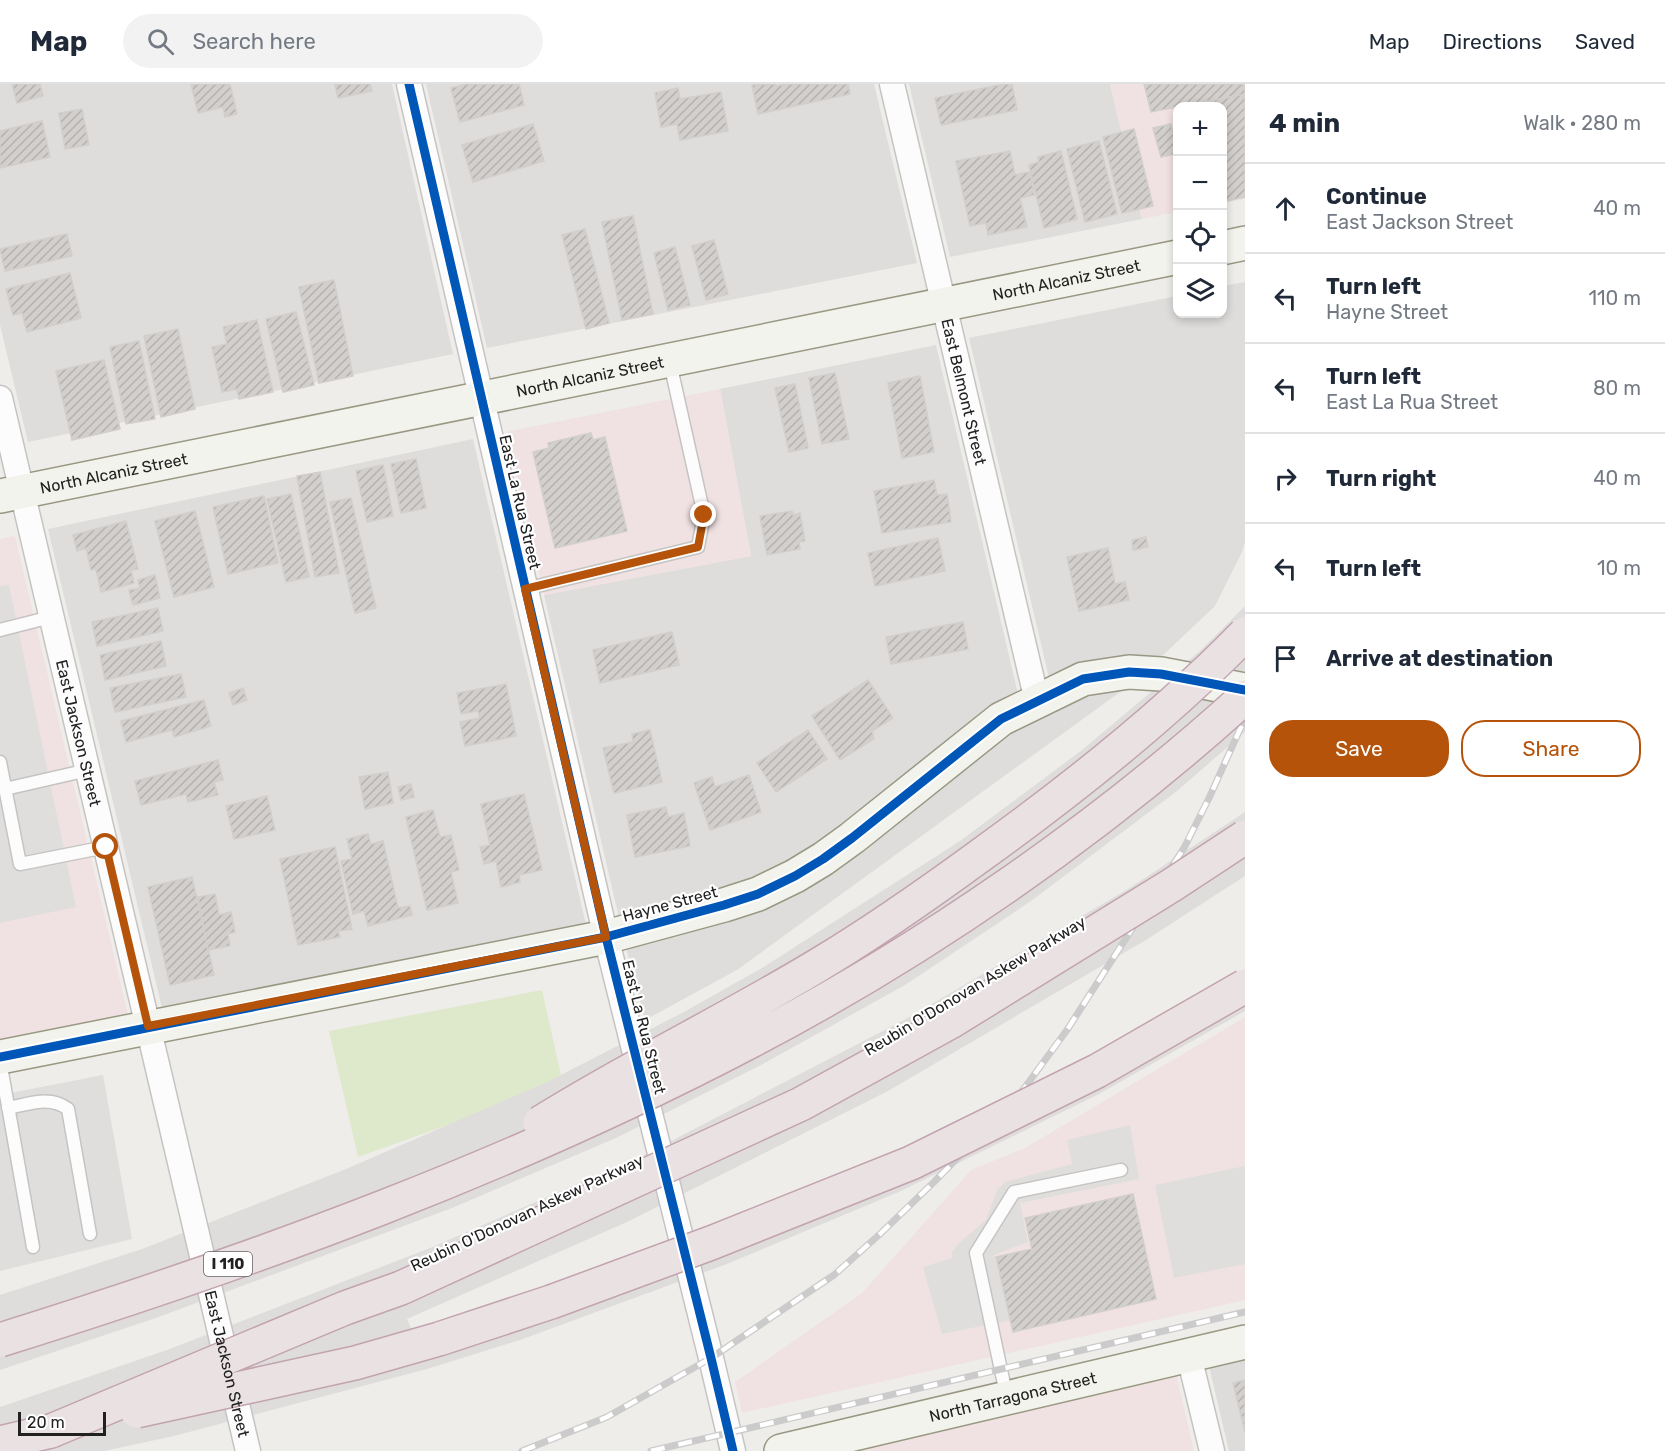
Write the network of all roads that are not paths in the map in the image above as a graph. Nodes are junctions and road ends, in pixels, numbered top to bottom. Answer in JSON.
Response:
{"nodes":[{"id":1,"x":409,"y":84,"type":"edge"},
{"id":2,"x":892,"y":84,"type":"edge"},
{"id":3,"x":1245,"y":243,"type":"edge"},
{"id":4,"x":1227,"y":247,"type":"edge"},
{"id":5,"x":1173,"y":258,"type":"edge"},
{"id":6,"x":943,"y":303,"type":"junction"},
{"id":7,"x":669,"y":359,"type":"junction"},
{"id":8,"x":481,"y":397,"type":"junction"},
{"id":9,"x":0,"y":398,"type":"edge"},
{"id":10,"x":11,"y":494,"type":"edge"},
{"id":11,"x":525,"y":589,"type":"junction"},
{"id":12,"x":51,"y":616,"type":"junction"},
{"id":13,"x":0,"y":630,"type":"edge"},
{"id":14,"x":1245,"y":634,"type":"edge"},
{"id":15,"x":1245,"y":690,"type":"edge"},
{"id":16,"x":1245,"y":697,"type":"edge"},
{"id":17,"x":1037,"y":701,"type":"junction"},
{"id":18,"x":0,"y":762,"type":"edge"},
{"id":19,"x":88,"y":770,"type":"junction"},
{"id":20,"x":5,"y":789,"type":"junction"},
{"id":21,"x":4,"y":808,"type":"edge"},
{"id":22,"x":1245,"y":837,"type":"edge"},
{"id":23,"x":106,"y":847,"type":"junction"},
{"id":24,"x":606,"y":937,"type":"junction"},
{"id":25,"x":1245,"y":986,"type":"edge"},
{"id":26,"x":148,"y":1026,"type":"junction"},
{"id":27,"x":0,"y":1059,"type":"edge"},
{"id":28,"x":8,"y":1108,"type":"junction"},
{"id":29,"x":1121,"y":1170,"type":"dead end"},
{"id":30,"x":452,"y":1179,"type":"junction"},
{"id":31,"x":90,"y":1234,"type":"dead end"},
{"id":32,"x":33,"y":1247,"type":"dead end"},
{"id":33,"x":0,"y":1340,"type":"edge"},
{"id":34,"x":1245,"y":1342,"type":"edge"},
{"id":35,"x":1189,"y":1356,"type":"junction"},
{"id":36,"x":1007,"y":1398,"type":"junction"},
{"id":37,"x":51,"y":1431,"type":"junction"},
{"id":38,"x":0,"y":1443,"type":"edge"},
{"id":39,"x":248,"y":1451,"type":"edge"},
{"id":40,"x":733,"y":1451,"type":"edge"},
{"id":41,"x":781,"y":1451,"type":"edge"},
{"id":42,"x":1212,"y":1451,"type":"edge"}],
"edges":[{"from":1,"to":8,"type":"street","name":"East La Rua Street"},
{"from":2,"to":6,"type":"street","name":"East Belmont Street"},
{"from":3,"to":4,"type":"street"},
{"from":5,"to":6,"type":"street","name":"North Alcaniz Street"},
{"from":6,"to":7,"type":"street","name":"North Alcaniz Street"},
{"from":6,"to":17,"type":"street","name":"East Belmont Street"},
{"from":7,"to":8,"type":"street","name":"North Alcaniz Street"},
{"from":7,"to":11,"type":"lane"},
{"from":8,"to":10,"type":"street","name":"North Alcaniz Street"},
{"from":8,"to":11,"type":"street","name":"East La Rua Street"},
{"from":9,"to":10,"type":"street","name":"East Jackson Street"},
{"from":10,"to":12,"type":"street","name":"East Jackson Street"},
{"from":11,"to":24,"type":"street","name":"East La Rua Street"},
{"from":12,"to":13,"type":"lane"},
{"from":12,"to":19,"type":"street","name":"East Jackson Street"},
{"from":14,"to":30,"type":"highway","bridge":true},
{"from":15,"to":17,"type":"street","name":"Hayne Street"},
{"from":16,"to":30,"type":"highway","bridge":true},
{"from":17,"to":24,"type":"street","name":"Hayne Street"},
{"from":18,"to":20,"type":"lane"},
{"from":19,"to":20,"type":"lane"},
{"from":19,"to":23,"type":"street","name":"East Jackson Street"},
{"from":20,"to":21,"type":"lane"},
{"from":21,"to":23,"type":"lane"},
{"from":22,"to":37,"type":"highway","name":"Reubin O'Donovan Askew Parkway","bridge":true},
{"from":23,"to":26,"type":"street","name":"East Jackson Street"},
{"from":24,"to":26,"type":"street","name":"Hayne Street"},
{"from":24,"to":40,"type":"street","name":"East La Rua Street"},
{"from":25,"to":37,"type":"highway","bridge":true},
{"from":26,"to":27,"type":"street","name":"Hayne Street"},
{"from":26,"to":39,"type":"street","name":"East Jackson Street"},
{"from":27,"to":28,"type":"lane"},
{"from":28,"to":31,"type":"lane"},
{"from":28,"to":32,"type":"lane"},
{"from":29,"to":36,"type":"lane"},
{"from":30,"to":33,"type":"highway","number":"I 110","bridge":true},
{"from":34,"to":35,"type":"street","name":"North Tarragona Street"},
{"from":35,"to":36,"type":"street","name":"North Tarragona Street"},
{"from":35,"to":42,"type":"street"},
{"from":36,"to":41,"type":"street","name":"North Tarragona Street"},
{"from":37,"to":38,"type":"highway","name":"Reubin O'Donovan Askew Parkway"}]}
